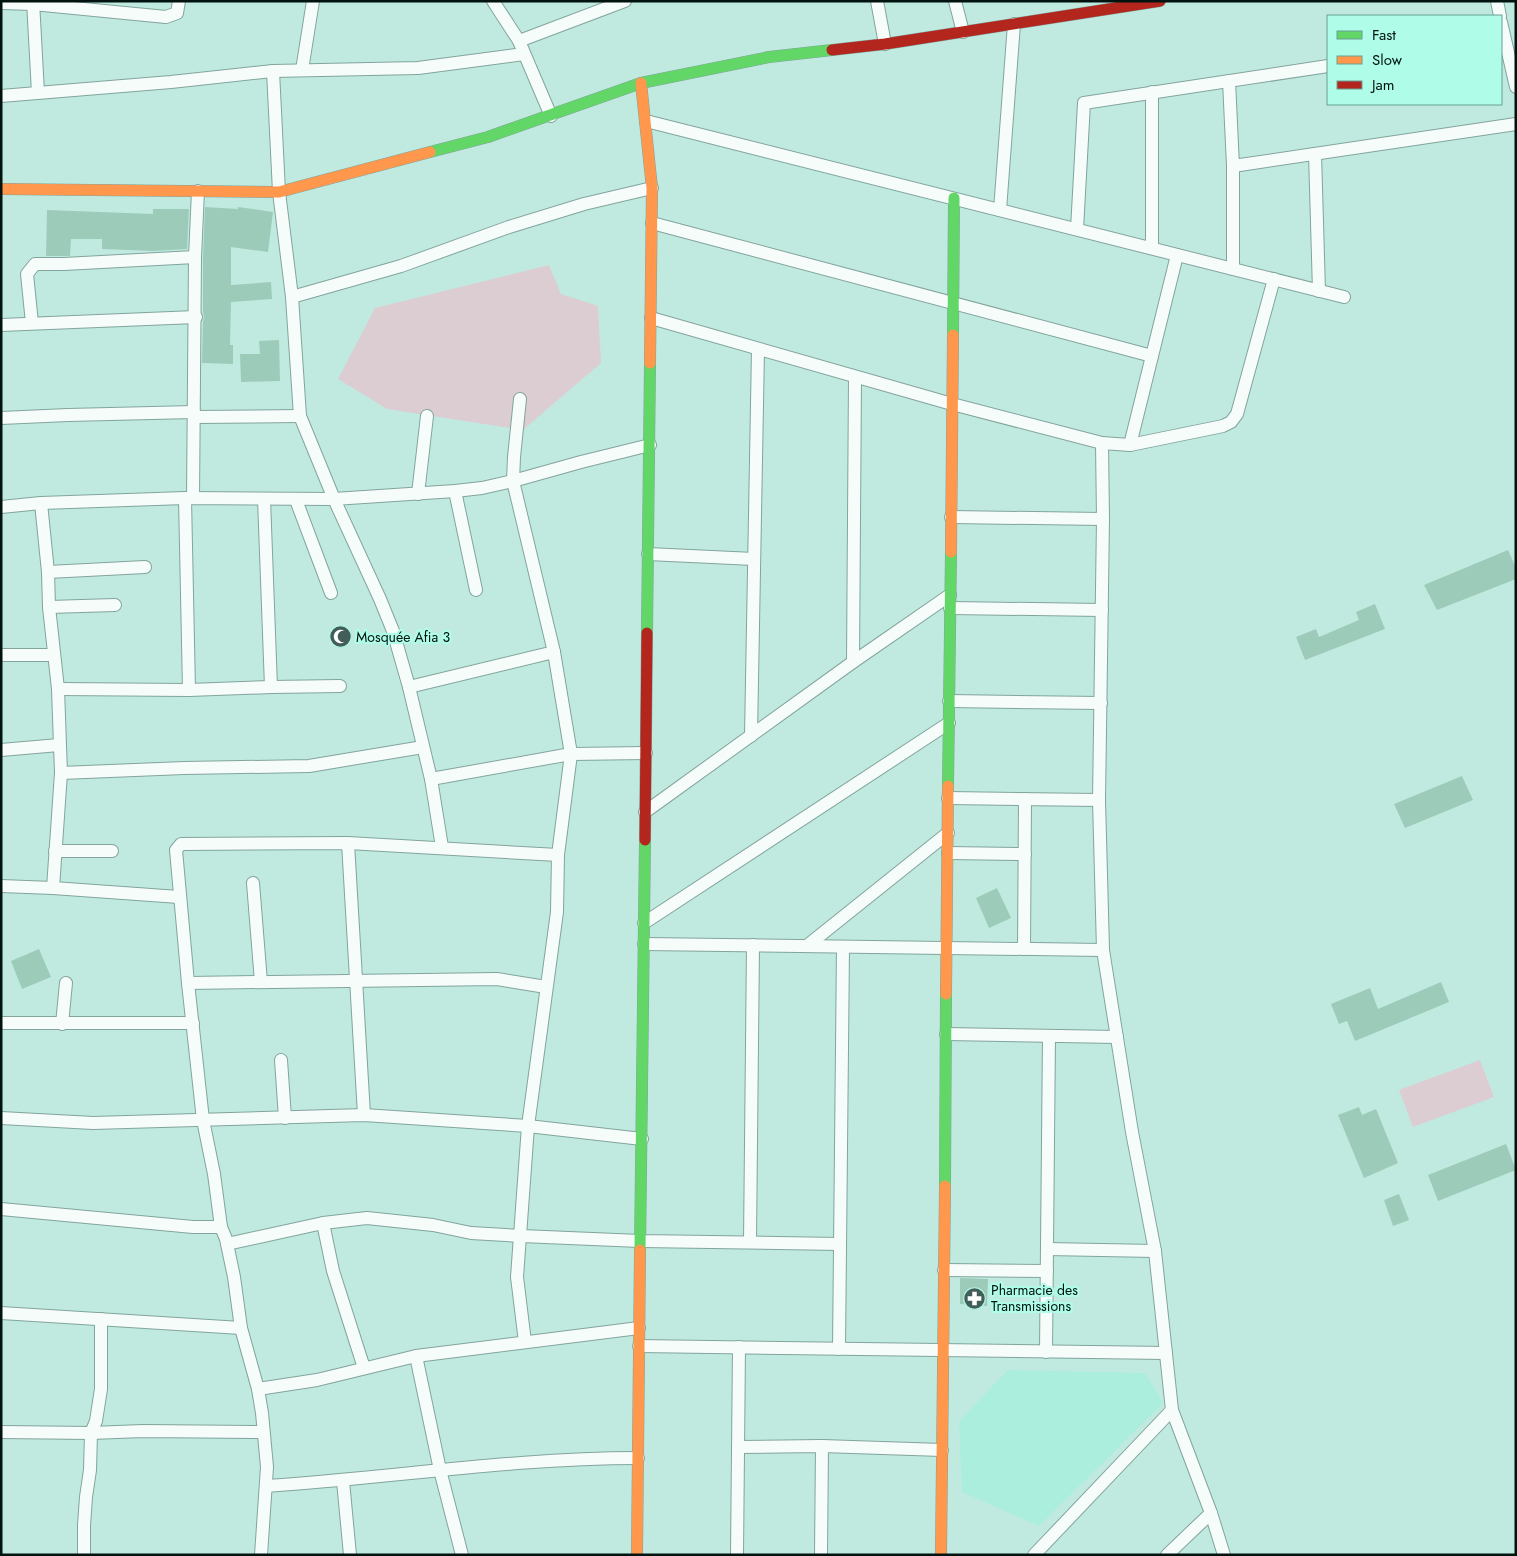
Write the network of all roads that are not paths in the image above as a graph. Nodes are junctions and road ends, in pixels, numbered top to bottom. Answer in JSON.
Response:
{"nodes":[{"id":1,"x":179,"y":1,"type":"edge"},
{"id":2,"x":313,"y":1,"type":"edge"},
{"id":3,"x":493,"y":1,"type":"edge"},
{"id":4,"x":625,"y":1,"type":"edge"},
{"id":5,"x":877,"y":1,"type":"edge"},
{"id":6,"x":955,"y":1,"type":"edge"},
{"id":7,"x":1160,"y":1,"type":"edge"},
{"id":8,"x":1497,"y":1,"type":"edge"},
{"id":9,"x":33,"y":2,"type":"edge"},
{"id":10,"x":1,"y":3,"type":"edge"},
{"id":11,"x":1500,"y":15,"type":"edge"},
{"id":12,"x":1014,"y":24,"type":"junction"},
{"id":13,"x":963,"y":32,"type":"junction"},
{"id":14,"x":1502,"y":40,"type":"edge"},
{"id":15,"x":885,"y":44,"type":"junction"},
{"id":16,"x":521,"y":48,"type":"junction"},
{"id":17,"x":1327,"y":66,"type":"edge"},
{"id":18,"x":302,"y":70,"type":"junction"},
{"id":19,"x":273,"y":71,"type":"junction"},
{"id":20,"x":1229,"y":81,"type":"junction"},
{"id":21,"x":641,"y":83,"type":"junction"},
{"id":22,"x":1516,"y":87,"type":"edge"},
{"id":23,"x":1152,"y":92,"type":"junction"},
{"id":24,"x":38,"y":93,"type":"junction"},
{"id":25,"x":1,"y":96,"type":"edge"},
{"id":26,"x":551,"y":116,"type":"junction"},
{"id":27,"x":646,"y":121,"type":"junction"},
{"id":28,"x":1516,"y":124,"type":"edge"},
{"id":29,"x":1315,"y":154,"type":"junction"},
{"id":30,"x":1233,"y":166,"type":"junction"},
{"id":31,"x":652,"y":188,"type":"junction"},
{"id":32,"x":1,"y":189,"type":"edge"},
{"id":33,"x":198,"y":191,"type":"junction"},
{"id":34,"x":279,"y":192,"type":"junction"},
{"id":35,"x":954,"y":198,"type":"junction"},
{"id":36,"x":1000,"y":210,"type":"junction"},
{"id":37,"x":652,"y":223,"type":"junction"},
{"id":38,"x":1077,"y":230,"type":"junction"},
{"id":39,"x":1152,"y":248,"type":"junction"},
{"id":40,"x":1177,"y":255,"type":"junction"},
{"id":41,"x":195,"y":257,"type":"junction"},
{"id":42,"x":1233,"y":269,"type":"junction"},
{"id":43,"x":1274,"y":279,"type":"junction"},
{"id":44,"x":1319,"y":291,"type":"junction"},
{"id":45,"x":292,"y":297,"type":"junction"},
{"id":46,"x":1344,"y":297,"type":"dead end"},
{"id":47,"x":953,"y":304,"type":"junction"},
{"id":48,"x":196,"y":316,"type":"junction"},
{"id":49,"x":651,"y":318,"type":"junction"},
{"id":50,"x":32,"y":323,"type":"junction"},
{"id":51,"x":1,"y":325,"type":"edge"},
{"id":52,"x":758,"y":349,"type":"junction"},
{"id":53,"x":1152,"y":356,"type":"junction"},
{"id":54,"x":855,"y":377,"type":"junction"},
{"id":55,"x":520,"y":399,"type":"dead end"},
{"id":56,"x":952,"y":404,"type":"junction"},
{"id":57,"x":194,"y":414,"type":"junction"},
{"id":58,"x":300,"y":416,"type":"junction"},
{"id":59,"x":427,"y":416,"type":"dead end"},
{"id":60,"x":1,"y":418,"type":"edge"},
{"id":61,"x":1102,"y":443,"type":"junction"},
{"id":62,"x":650,"y":445,"type":"junction"},
{"id":63,"x":1130,"y":445,"type":"junction"},
{"id":64,"x":513,"y":481,"type":"junction"},
{"id":65,"x":455,"y":491,"type":"junction"},
{"id":66,"x":418,"y":494,"type":"junction"},
{"id":67,"x":189,"y":498,"type":"junction"},
{"id":68,"x":264,"y":499,"type":"junction"},
{"id":69,"x":334,"y":499,"type":"junction"},
{"id":70,"x":296,"y":500,"type":"junction"},
{"id":71,"x":41,"y":503,"type":"junction"},
{"id":72,"x":1,"y":506,"type":"edge"},
{"id":73,"x":951,"y":517,"type":"junction"},
{"id":74,"x":1103,"y":519,"type":"junction"},
{"id":75,"x":648,"y":554,"type":"junction"},
{"id":76,"x":754,"y":558,"type":"junction"},
{"id":77,"x":145,"y":567,"type":"dead end"},
{"id":78,"x":48,"y":572,"type":"junction"},
{"id":79,"x":476,"y":590,"type":"dead end"},
{"id":80,"x":331,"y":593,"type":"dead end"},
{"id":81,"x":950,"y":595,"type":"junction"},
{"id":82,"x":115,"y":605,"type":"dead end"},
{"id":83,"x":49,"y":607,"type":"junction"},
{"id":84,"x":950,"y":608,"type":"junction"},
{"id":85,"x":1102,"y":610,"type":"junction"},
{"id":86,"x":554,"y":652,"type":"junction"},
{"id":87,"x":54,"y":654,"type":"junction"},
{"id":88,"x":1,"y":655,"type":"edge"},
{"id":89,"x":853,"y":662,"type":"junction"},
{"id":90,"x":340,"y":686,"type":"dead end"},
{"id":91,"x":270,"y":687,"type":"junction"},
{"id":92,"x":409,"y":687,"type":"junction"},
{"id":93,"x":58,"y":689,"type":"junction"},
{"id":94,"x":188,"y":690,"type":"junction"},
{"id":95,"x":949,"y":701,"type":"junction"},
{"id":96,"x":1101,"y":703,"type":"junction"},
{"id":97,"x":949,"y":723,"type":"junction"},
{"id":98,"x":751,"y":736,"type":"junction"},
{"id":99,"x":59,"y":745,"type":"junction"},
{"id":100,"x":424,"y":747,"type":"junction"},
{"id":101,"x":1,"y":750,"type":"edge"},
{"id":102,"x":646,"y":753,"type":"junction"},
{"id":103,"x":571,"y":754,"type":"junction"},
{"id":104,"x":61,"y":773,"type":"junction"},
{"id":105,"x":431,"y":779,"type":"junction"},
{"id":106,"x":948,"y":798,"type":"junction"},
{"id":107,"x":1026,"y":799,"type":"junction"},
{"id":108,"x":1099,"y":800,"type":"junction"},
{"id":109,"x":645,"y":812,"type":"junction"},
{"id":110,"x":948,"y":832,"type":"junction"},
{"id":111,"x":348,"y":843,"type":"junction"},
{"id":112,"x":442,"y":847,"type":"junction"},
{"id":113,"x":55,"y":851,"type":"junction"},
{"id":114,"x":112,"y":851,"type":"dead end"},
{"id":115,"x":948,"y":853,"type":"junction"},
{"id":116,"x":1025,"y":854,"type":"junction"},
{"id":117,"x":558,"y":855,"type":"junction"},
{"id":118,"x":253,"y":883,"type":"dead end"},
{"id":119,"x":1,"y":886,"type":"edge"},
{"id":120,"x":52,"y":888,"type":"junction"},
{"id":121,"x":179,"y":897,"type":"junction"},
{"id":122,"x":644,"y":923,"type":"junction"},
{"id":123,"x":644,"y":944,"type":"junction"},
{"id":124,"x":753,"y":945,"type":"junction"},
{"id":125,"x":808,"y":945,"type":"junction"},
{"id":126,"x":843,"y":946,"type":"junction"},
{"id":127,"x":947,"y":948,"type":"junction"},
{"id":128,"x":1024,"y":949,"type":"junction"},
{"id":129,"x":1103,"y":950,"type":"junction"},
{"id":130,"x":355,"y":981,"type":"junction"},
{"id":131,"x":261,"y":982,"type":"junction"},
{"id":132,"x":66,"y":983,"type":"dead end"},
{"id":133,"x":188,"y":983,"type":"junction"},
{"id":134,"x":546,"y":987,"type":"junction"},
{"id":135,"x":1,"y":1023,"type":"edge"},
{"id":136,"x":193,"y":1023,"type":"junction"},
{"id":137,"x":62,"y":1024,"type":"junction"},
{"id":138,"x":946,"y":1034,"type":"junction"},
{"id":139,"x":1049,"y":1036,"type":"junction"},
{"id":140,"x":1117,"y":1037,"type":"junction"},
{"id":141,"x":281,"y":1060,"type":"dead end"},
{"id":142,"x":364,"y":1115,"type":"junction"},
{"id":143,"x":1,"y":1118,"type":"edge"},
{"id":144,"x":284,"y":1118,"type":"junction"},
{"id":145,"x":203,"y":1120,"type":"junction"},
{"id":146,"x":528,"y":1126,"type":"junction"},
{"id":147,"x":642,"y":1139,"type":"junction"},
{"id":148,"x":1,"y":1209,"type":"edge"},
{"id":149,"x":323,"y":1224,"type":"junction"},
{"id":150,"x":221,"y":1227,"type":"junction"},
{"id":151,"x":521,"y":1236,"type":"junction"},
{"id":152,"x":640,"y":1241,"type":"junction"},
{"id":153,"x":750,"y":1242,"type":"junction"},
{"id":154,"x":226,"y":1244,"type":"junction"},
{"id":155,"x":840,"y":1244,"type":"junction"},
{"id":156,"x":1047,"y":1250,"type":"junction"},
{"id":157,"x":1155,"y":1251,"type":"junction"},
{"id":158,"x":944,"y":1270,"type":"junction"},
{"id":159,"x":1047,"y":1271,"type":"junction"},
{"id":160,"x":1,"y":1313,"type":"edge"},
{"id":161,"x":101,"y":1319,"type":"junction"},
{"id":162,"x":242,"y":1328,"type":"junction"},
{"id":163,"x":639,"y":1328,"type":"junction"},
{"id":164,"x":525,"y":1342,"type":"junction"},
{"id":165,"x":639,"y":1346,"type":"junction"},
{"id":166,"x":739,"y":1347,"type":"junction"},
{"id":167,"x":839,"y":1349,"type":"junction"},
{"id":168,"x":943,"y":1350,"type":"junction"},
{"id":169,"x":1046,"y":1352,"type":"junction"},
{"id":170,"x":1166,"y":1353,"type":"junction"},
{"id":171,"x":416,"y":1356,"type":"junction"},
{"id":172,"x":364,"y":1368,"type":"junction"},
{"id":173,"x":258,"y":1388,"type":"junction"},
{"id":174,"x":1172,"y":1410,"type":"junction"},
{"id":175,"x":1,"y":1432,"type":"edge"},
{"id":176,"x":263,"y":1432,"type":"junction"},
{"id":177,"x":92,"y":1434,"type":"junction"},
{"id":178,"x":822,"y":1446,"type":"junction"},
{"id":179,"x":738,"y":1447,"type":"junction"},
{"id":180,"x":942,"y":1450,"type":"junction"},
{"id":181,"x":638,"y":1458,"type":"junction"},
{"id":182,"x":440,"y":1470,"type":"junction"},
{"id":183,"x":343,"y":1481,"type":"junction"},
{"id":184,"x":266,"y":1486,"type":"junction"},
{"id":185,"x":1211,"y":1514,"type":"junction"},
{"id":186,"x":84,"y":1555,"type":"edge"},
{"id":187,"x":261,"y":1555,"type":"edge"},
{"id":188,"x":350,"y":1555,"type":"edge"},
{"id":189,"x":462,"y":1555,"type":"edge"},
{"id":190,"x":637,"y":1555,"type":"edge"},
{"id":191,"x":737,"y":1555,"type":"edge"},
{"id":192,"x":821,"y":1555,"type":"edge"},
{"id":193,"x":941,"y":1555,"type":"edge"},
{"id":194,"x":1034,"y":1555,"type":"edge"},
{"id":195,"x":1167,"y":1555,"type":"edge"},
{"id":196,"x":1224,"y":1555,"type":"edge"}],
"edges":[{"from":1,"to":9,"type":"street"},
{"from":2,"to":18,"type":"street"},
{"from":3,"to":16,"type":"street"},
{"from":4,"to":16,"type":"street"},
{"from":5,"to":15,"type":"street"},
{"from":6,"to":13,"type":"street"},
{"from":7,"to":12,"type":"street"},
{"from":8,"to":11,"type":"street"},
{"from":9,"to":10,"type":"street"},
{"from":9,"to":24,"type":"street"},
{"from":12,"to":13,"type":"street"},
{"from":12,"to":36,"type":"street"},
{"from":13,"to":15,"type":"street"},
{"from":14,"to":22,"type":"street"},
{"from":15,"to":21,"type":"street"},
{"from":16,"to":18,"type":"street"},
{"from":16,"to":26,"type":"street"},
{"from":17,"to":20,"type":"street"},
{"from":18,"to":19,"type":"street"},
{"from":19,"to":24,"type":"street"},
{"from":19,"to":34,"type":"street"},
{"from":20,"to":23,"type":"street"},
{"from":20,"to":30,"type":"street"},
{"from":21,"to":26,"type":"street"},
{"from":21,"to":27,"type":"street"},
{"from":23,"to":38,"type":"street"},
{"from":23,"to":39,"type":"street"},
{"from":24,"to":25,"type":"street"},
{"from":26,"to":34,"type":"street"},
{"from":27,"to":31,"type":"street"},
{"from":27,"to":35,"type":"street"},
{"from":28,"to":29,"type":"street"},
{"from":29,"to":30,"type":"street"},
{"from":29,"to":44,"type":"street"},
{"from":30,"to":42,"type":"street"},
{"from":31,"to":37,"type":"street"},
{"from":31,"to":45,"type":"street"},
{"from":32,"to":33,"type":"street"},
{"from":33,"to":34,"type":"street"},
{"from":33,"to":41,"type":"street"},
{"from":34,"to":45,"type":"street"},
{"from":35,"to":36,"type":"street"},
{"from":35,"to":47,"type":"street"},
{"from":36,"to":38,"type":"street"},
{"from":37,"to":47,"type":"street"},
{"from":37,"to":49,"type":"street"},
{"from":38,"to":39,"type":"street"},
{"from":39,"to":40,"type":"street"},
{"from":40,"to":42,"type":"street"},
{"from":40,"to":53,"type":"street"},
{"from":41,"to":48,"type":"street"},
{"from":41,"to":50,"type":"street"},
{"from":42,"to":43,"type":"street"},
{"from":43,"to":44,"type":"street"},
{"from":43,"to":63,"type":"street"},
{"from":44,"to":46,"type":"street"},
{"from":45,"to":58,"type":"street"},
{"from":47,"to":53,"type":"street"},
{"from":47,"to":56,"type":"street"},
{"from":48,"to":50,"type":"street"},
{"from":48,"to":57,"type":"street"},
{"from":49,"to":52,"type":"street"},
{"from":49,"to":62,"type":"street"},
{"from":50,"to":51,"type":"street"},
{"from":52,"to":54,"type":"street"},
{"from":52,"to":76,"type":"street"},
{"from":53,"to":63,"type":"street"},
{"from":54,"to":56,"type":"street"},
{"from":54,"to":89,"type":"street"},
{"from":55,"to":64,"type":"street"},
{"from":56,"to":61,"type":"street"},
{"from":56,"to":73,"type":"street"},
{"from":57,"to":58,"type":"street"},
{"from":57,"to":60,"type":"street"},
{"from":57,"to":67,"type":"street"},
{"from":58,"to":69,"type":"street"},
{"from":59,"to":66,"type":"street"},
{"from":61,"to":63,"type":"street"},
{"from":61,"to":74,"type":"street"},
{"from":62,"to":64,"type":"street"},
{"from":62,"to":75,"type":"street"},
{"from":64,"to":65,"type":"street"},
{"from":64,"to":86,"type":"street"},
{"from":65,"to":66,"type":"street"},
{"from":65,"to":79,"type":"street"},
{"from":66,"to":69,"type":"street"},
{"from":67,"to":68,"type":"street"},
{"from":67,"to":71,"type":"street"},
{"from":67,"to":94,"type":"street"},
{"from":68,"to":70,"type":"street"},
{"from":68,"to":91,"type":"street"},
{"from":69,"to":70,"type":"street"},
{"from":69,"to":92,"type":"street"},
{"from":70,"to":80,"type":"street"},
{"from":71,"to":72,"type":"street"},
{"from":71,"to":78,"type":"street"},
{"from":73,"to":74,"type":"street"},
{"from":73,"to":81,"type":"street"},
{"from":74,"to":85,"type":"street"},
{"from":75,"to":76,"type":"street"},
{"from":75,"to":102,"type":"street"},
{"from":76,"to":98,"type":"street"},
{"from":77,"to":78,"type":"street"},
{"from":78,"to":83,"type":"street"},
{"from":81,"to":84,"type":"street"},
{"from":81,"to":89,"type":"street"},
{"from":82,"to":83,"type":"street"},
{"from":83,"to":87,"type":"street"},
{"from":84,"to":85,"type":"street"},
{"from":84,"to":95,"type":"street"},
{"from":85,"to":96,"type":"street"},
{"from":86,"to":92,"type":"street"},
{"from":86,"to":103,"type":"street"},
{"from":87,"to":88,"type":"street"},
{"from":87,"to":93,"type":"street"},
{"from":89,"to":98,"type":"street"},
{"from":90,"to":91,"type":"street"},
{"from":91,"to":94,"type":"street"},
{"from":92,"to":100,"type":"street"},
{"from":93,"to":94,"type":"street"},
{"from":93,"to":99,"type":"street"},
{"from":95,"to":96,"type":"street"},
{"from":95,"to":97,"type":"street"},
{"from":96,"to":108,"type":"street"},
{"from":97,"to":106,"type":"street"},
{"from":97,"to":122,"type":"street"},
{"from":98,"to":109,"type":"street"},
{"from":99,"to":101,"type":"street"},
{"from":99,"to":104,"type":"street"},
{"from":100,"to":104,"type":"street"},
{"from":100,"to":105,"type":"street"},
{"from":102,"to":103,"type":"street"},
{"from":102,"to":109,"type":"street"},
{"from":103,"to":105,"type":"street"},
{"from":103,"to":117,"type":"street"},
{"from":104,"to":113,"type":"street"},
{"from":105,"to":112,"type":"street"},
{"from":106,"to":107,"type":"street"},
{"from":106,"to":110,"type":"street"},
{"from":107,"to":108,"type":"street"},
{"from":107,"to":116,"type":"street"},
{"from":108,"to":129,"type":"street"},
{"from":109,"to":122,"type":"street"},
{"from":110,"to":115,"type":"street"},
{"from":110,"to":125,"type":"street"},
{"from":111,"to":112,"type":"street"},
{"from":111,"to":121,"type":"street"},
{"from":111,"to":130,"type":"street"},
{"from":112,"to":117,"type":"street"},
{"from":113,"to":114,"type":"street"},
{"from":113,"to":120,"type":"street"},
{"from":115,"to":116,"type":"street"},
{"from":115,"to":127,"type":"street"},
{"from":116,"to":128,"type":"street"},
{"from":117,"to":134,"type":"street"},
{"from":118,"to":131,"type":"street"},
{"from":119,"to":120,"type":"street"},
{"from":120,"to":121,"type":"street"},
{"from":121,"to":133,"type":"street"},
{"from":122,"to":123,"type":"street"},
{"from":123,"to":124,"type":"street"},
{"from":123,"to":147,"type":"street"},
{"from":124,"to":125,"type":"street"},
{"from":124,"to":153,"type":"street"},
{"from":125,"to":126,"type":"street"},
{"from":126,"to":127,"type":"street"},
{"from":126,"to":155,"type":"street"},
{"from":127,"to":128,"type":"street"},
{"from":127,"to":138,"type":"street"},
{"from":128,"to":129,"type":"street"},
{"from":129,"to":140,"type":"street"},
{"from":130,"to":131,"type":"street"},
{"from":130,"to":134,"type":"street"},
{"from":130,"to":142,"type":"street"},
{"from":131,"to":133,"type":"street"},
{"from":132,"to":137,"type":"street"},
{"from":133,"to":136,"type":"street"},
{"from":134,"to":146,"type":"street"},
{"from":135,"to":137,"type":"street"},
{"from":136,"to":137,"type":"street"},
{"from":136,"to":145,"type":"street"},
{"from":138,"to":139,"type":"street"},
{"from":138,"to":158,"type":"street"},
{"from":139,"to":140,"type":"street"},
{"from":139,"to":156,"type":"street"},
{"from":140,"to":157,"type":"street"},
{"from":141,"to":144,"type":"street"},
{"from":142,"to":144,"type":"street"},
{"from":142,"to":146,"type":"street"},
{"from":143,"to":145,"type":"street"},
{"from":144,"to":145,"type":"street"},
{"from":145,"to":150,"type":"street"},
{"from":146,"to":147,"type":"street"},
{"from":146,"to":151,"type":"street"},
{"from":147,"to":152,"type":"street"},
{"from":148,"to":150,"type":"street"},
{"from":149,"to":151,"type":"street"},
{"from":149,"to":154,"type":"street"},
{"from":149,"to":172,"type":"street"},
{"from":150,"to":154,"type":"street"},
{"from":151,"to":152,"type":"street"},
{"from":151,"to":164,"type":"street"},
{"from":152,"to":153,"type":"street"},
{"from":152,"to":163,"type":"street"},
{"from":153,"to":155,"type":"street"},
{"from":154,"to":162,"type":"street"},
{"from":155,"to":167,"type":"street"},
{"from":156,"to":157,"type":"street"},
{"from":156,"to":159,"type":"street"},
{"from":157,"to":170,"type":"street"},
{"from":158,"to":159,"type":"street"},
{"from":158,"to":168,"type":"street"},
{"from":159,"to":169,"type":"street"},
{"from":160,"to":161,"type":"street"},
{"from":161,"to":162,"type":"street"},
{"from":161,"to":177,"type":"street"},
{"from":162,"to":173,"type":"street"},
{"from":163,"to":164,"type":"street"},
{"from":163,"to":165,"type":"street"},
{"from":164,"to":171,"type":"street"},
{"from":165,"to":166,"type":"street"},
{"from":165,"to":181,"type":"street"},
{"from":166,"to":167,"type":"street"},
{"from":166,"to":179,"type":"street"},
{"from":167,"to":168,"type":"street"},
{"from":168,"to":169,"type":"street"},
{"from":168,"to":180,"type":"street"},
{"from":169,"to":170,"type":"street"},
{"from":170,"to":174,"type":"street"},
{"from":171,"to":172,"type":"street"},
{"from":171,"to":182,"type":"street"},
{"from":172,"to":173,"type":"street"},
{"from":173,"to":176,"type":"street"},
{"from":174,"to":185,"type":"street"},
{"from":174,"to":194,"type":"street"},
{"from":175,"to":177,"type":"street"},
{"from":176,"to":177,"type":"street"},
{"from":176,"to":184,"type":"street"},
{"from":177,"to":186,"type":"street"},
{"from":178,"to":179,"type":"street"},
{"from":178,"to":180,"type":"street"},
{"from":178,"to":192,"type":"street"},
{"from":179,"to":191,"type":"street"},
{"from":180,"to":193,"type":"street"},
{"from":181,"to":182,"type":"street"},
{"from":181,"to":190,"type":"street"},
{"from":182,"to":183,"type":"street"},
{"from":182,"to":189,"type":"street"},
{"from":183,"to":184,"type":"street"},
{"from":183,"to":188,"type":"street"},
{"from":184,"to":187,"type":"street"},
{"from":185,"to":195,"type":"street"},
{"from":185,"to":196,"type":"street"}]}
